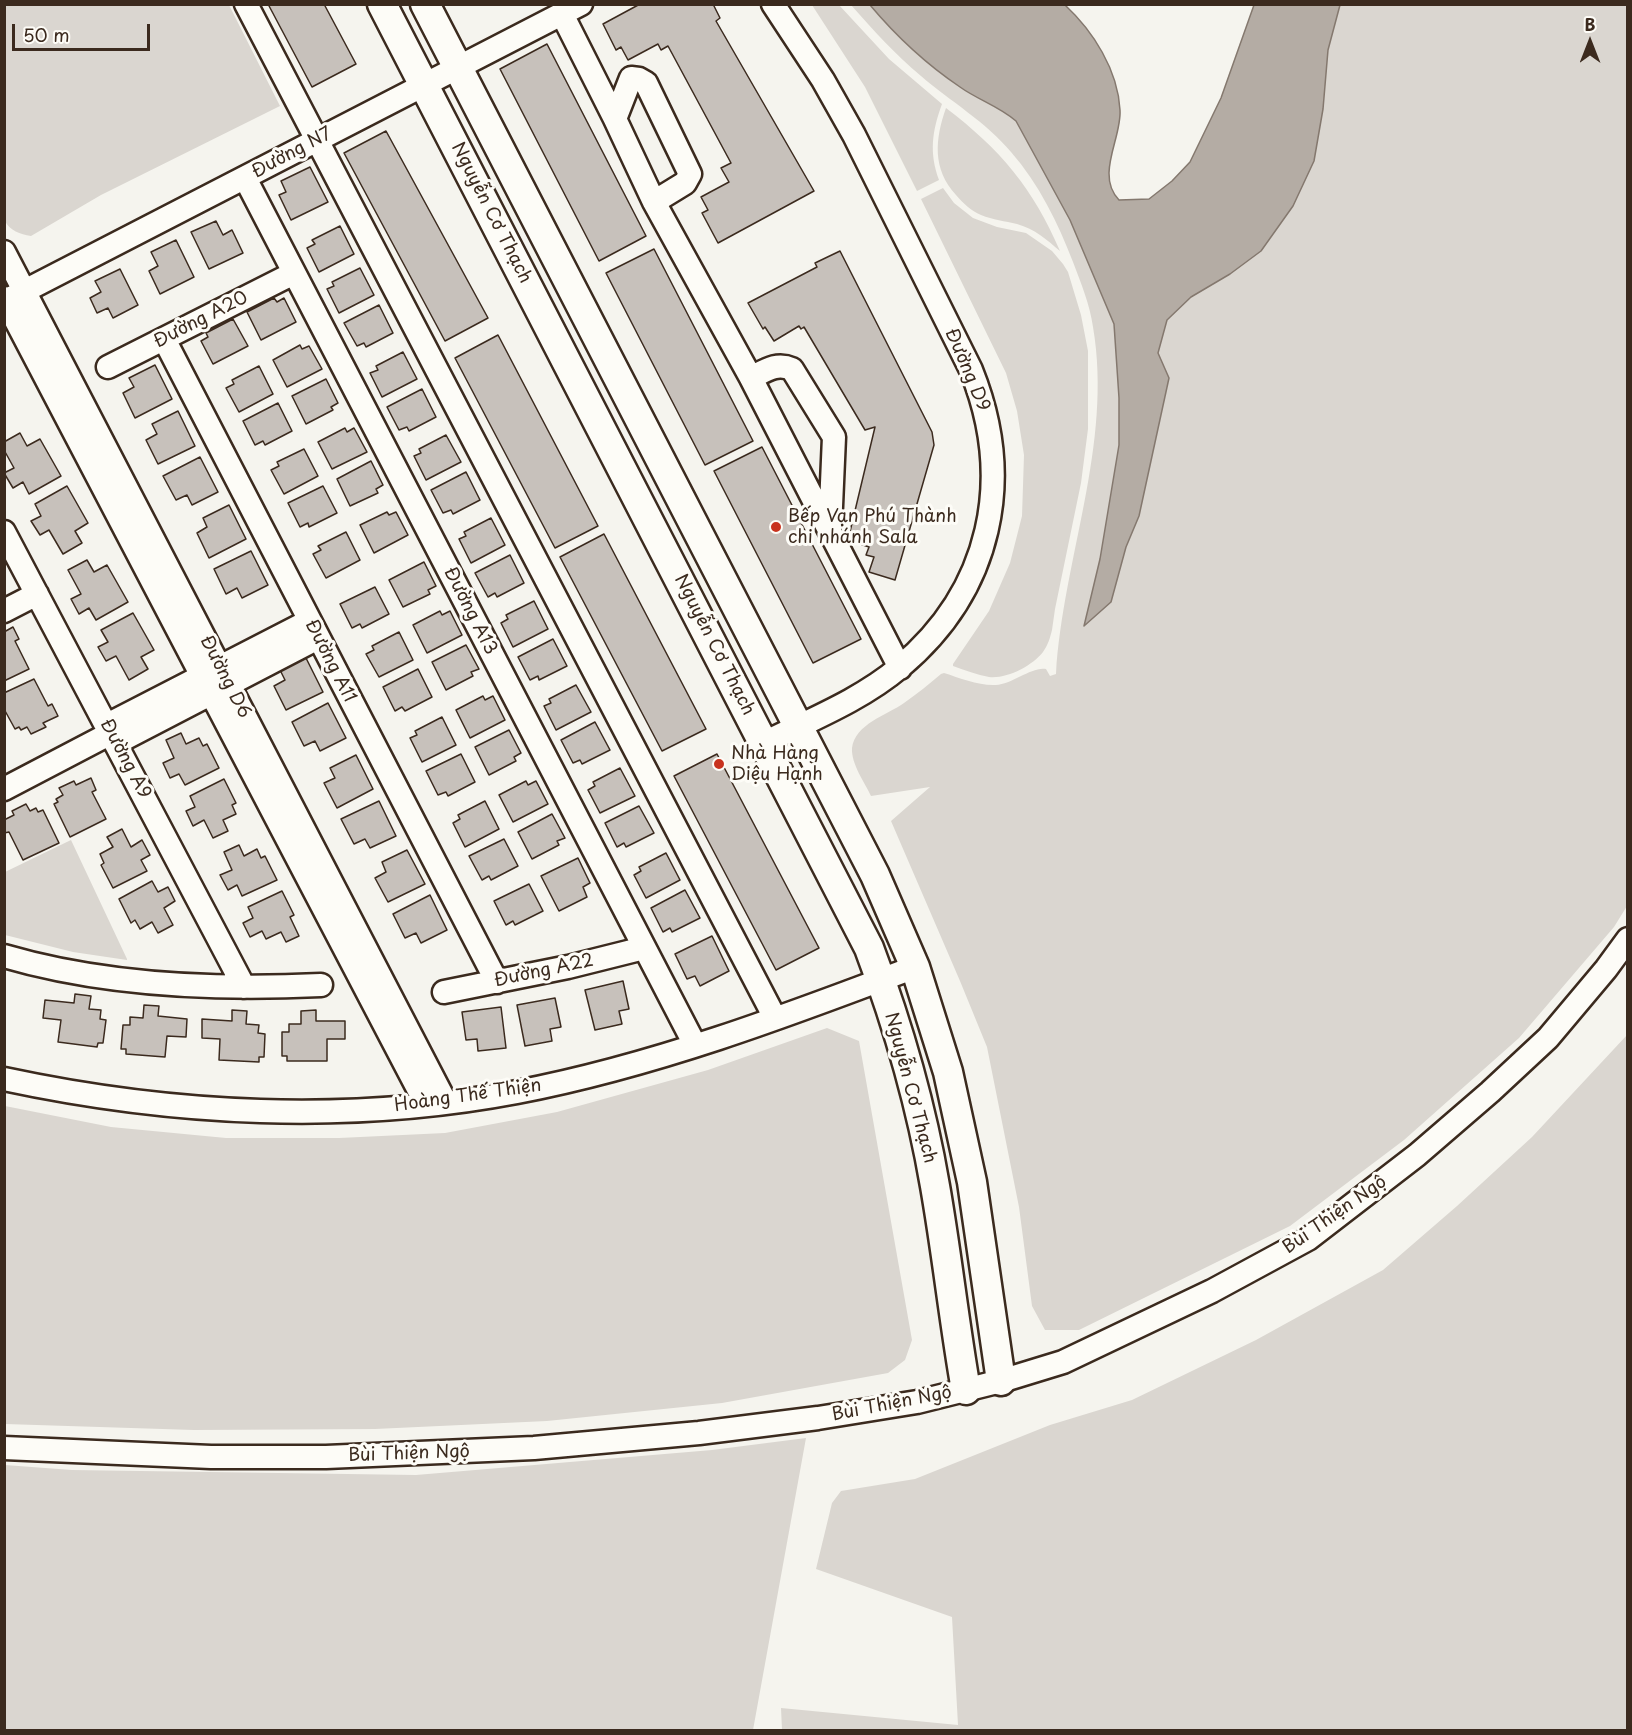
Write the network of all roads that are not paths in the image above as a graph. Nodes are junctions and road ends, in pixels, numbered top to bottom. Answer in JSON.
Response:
{"nodes":[{"id":1,"x":246,"y":4,"type":"edge"},
{"id":2,"x":381,"y":4,"type":"edge"},
{"id":3,"x":425,"y":4,"type":"edge"},
{"id":4,"x":773,"y":4,"type":"edge"},
{"id":5,"x":571,"y":9,"type":"edge"},
{"id":6,"x":458,"y":67,"type":"junction"},
{"id":7,"x":424,"y":85,"type":"junction"},
{"id":8,"x":615,"y":119,"type":"junction"},
{"id":9,"x":316,"y":140,"type":"junction"},
{"id":10,"x":244,"y":177,"type":"junction"},
{"id":11,"x":654,"y":202,"type":"junction"},
{"id":12,"x":4,"y":252,"type":"edge"},
{"id":13,"x":294,"y":273,"type":"junction"},
{"id":14,"x":10,"y":298,"type":"edge"},
{"id":15,"x":164,"y":339,"type":"junction"},
{"id":16,"x":108,"y":367,"type":"dead end"},
{"id":17,"x":751,"y":378,"type":"junction"},
{"id":18,"x":830,"y":529,"type":"junction"},
{"id":19,"x":4,"y":531,"type":"edge"},
{"id":20,"x":37,"y":594,"type":"junction"},
{"id":21,"x":4,"y":611,"type":"edge"},
{"id":22,"x":314,"y":629,"type":"junction"},
{"id":23,"x":900,"y":668,"type":"junction"},
{"id":24,"x":216,"y":680,"type":"junction"},
{"id":25,"x":798,"y":726,"type":"junction"},
{"id":26,"x":111,"y":733,"type":"junction"},
{"id":27,"x":764,"y":743,"type":"junction"},
{"id":28,"x":4,"y":789,"type":"edge"},
{"id":29,"x":1628,"y":939,"type":"edge"},
{"id":30,"x":644,"y":948,"type":"junction"},
{"id":31,"x":4,"y":956,"type":"edge"},
{"id":32,"x":915,"y":967,"type":"junction"},
{"id":33,"x":881,"y":980,"type":"junction"},
{"id":34,"x":497,"y":982,"type":"junction"},
{"id":35,"x":321,"y":985,"type":"dead end"},
{"id":36,"x":244,"y":987,"type":"junction"},
{"id":37,"x":444,"y":992,"type":"dead end"},
{"id":38,"x":775,"y":1018,"type":"junction"},
{"id":39,"x":695,"y":1045,"type":"junction"},
{"id":40,"x":4,"y":1079,"type":"edge"},
{"id":41,"x":436,"y":1103,"type":"junction"},
{"id":42,"x":1001,"y":1381,"type":"junction"},
{"id":43,"x":966,"y":1390,"type":"junction"},
{"id":44,"x":4,"y":1448,"type":"edge"}],
"edges":[{"from":1,"to":9,"type":"street"},
{"from":2,"to":7,"type":"main road","name":"Nguyễn Cơ Thạch"},
{"from":3,"to":6,"type":"main road","name":"Nguyễn Cơ Thạch"},
{"from":4,"to":23,"type":"street","name":"Đường D9"},
{"from":5,"to":6,"type":"street","name":"Đường N7"},
{"from":5,"to":8,"type":"street"},
{"from":6,"to":7,"type":"street","name":"Đường N7"},
{"from":6,"to":25,"type":"main road","name":"Nguyễn Cơ Thạch"},
{"from":7,"to":9,"type":"street","name":"Đường N7"},
{"from":7,"to":27,"type":"main road","name":"Nguyễn Cơ Thạch"},
{"from":8,"to":11,"type":"street"},
{"from":8,"to":11,"type":"street"},
{"from":9,"to":10,"type":"street","name":"Đường N7"},
{"from":9,"to":38,"type":"street"},
{"from":10,"to":13,"type":"street","name":"Đường A13"},
{"from":10,"to":14,"type":"street","name":"Đường N7"},
{"from":11,"to":17,"type":"street"},
{"from":12,"to":14,"type":"street","name":"Đường D6"},
{"from":13,"to":15,"type":"street","name":"Đường A20"},
{"from":13,"to":30,"type":"street","name":"Đường A13"},
{"from":14,"to":24,"type":"street","name":"Đường D6"},
{"from":15,"to":16,"type":"street","name":"Đường A20"},
{"from":15,"to":22,"type":"street","name":"Đường A11"},
{"from":17,"to":18,"type":"street"},
{"from":17,"to":18,"type":"street"},
{"from":18,"to":23,"type":"street"},
{"from":19,"to":20,"type":"street","name":"Đường A9"},
{"from":20,"to":21,"type":"street"},
{"from":20,"to":26,"type":"street","name":"Đường A9"},
{"from":22,"to":24,"type":"street"},
{"from":22,"to":34,"type":"street","name":"Đường A11"},
{"from":23,"to":25,"type":"street","name":"Đường D9"},
{"from":24,"to":26,"type":"street"},
{"from":24,"to":41,"type":"street","name":"Đường D6"},
{"from":25,"to":27,"type":"street","name":"Đường D9"},
{"from":25,"to":32,"type":"main road","name":"Nguyễn Cơ Thạch"},
{"from":26,"to":28,"type":"street"},
{"from":26,"to":36,"type":"street","name":"Đường A9"},
{"from":27,"to":33,"type":"main road","name":"Nguyễn Cơ Thạch"},
{"from":29,"to":42,"type":"street","name":"Bùi Thiện Ngộ"},
{"from":30,"to":34,"type":"street","name":"Đường A22"},
{"from":30,"to":39,"type":"street","name":"Đường A13"},
{"from":31,"to":36,"type":"street"},
{"from":32,"to":33,"type":"street","name":"Hoàng Thế Thiện"},
{"from":32,"to":42,"type":"main road","name":"Nguyễn Cơ Thạch"},
{"from":33,"to":38,"type":"street","name":"Hoàng Thế Thiện"},
{"from":33,"to":43,"type":"main road","name":"Nguyễn Cơ Thạch"},
{"from":34,"to":37,"type":"street","name":"Đường A22"},
{"from":35,"to":36,"type":"street"},
{"from":38,"to":39,"type":"street","name":"Hoàng Thế Thiện"},
{"from":39,"to":41,"type":"street","name":"Hoàng Thế Thiện"},
{"from":40,"to":41,"type":"street","name":"Hoàng Thế Thiện"},
{"from":42,"to":43,"type":"street","name":"Bùi Thiện Ngộ"},
{"from":43,"to":44,"type":"street","name":"Bùi Thiện Ngộ"}]}
